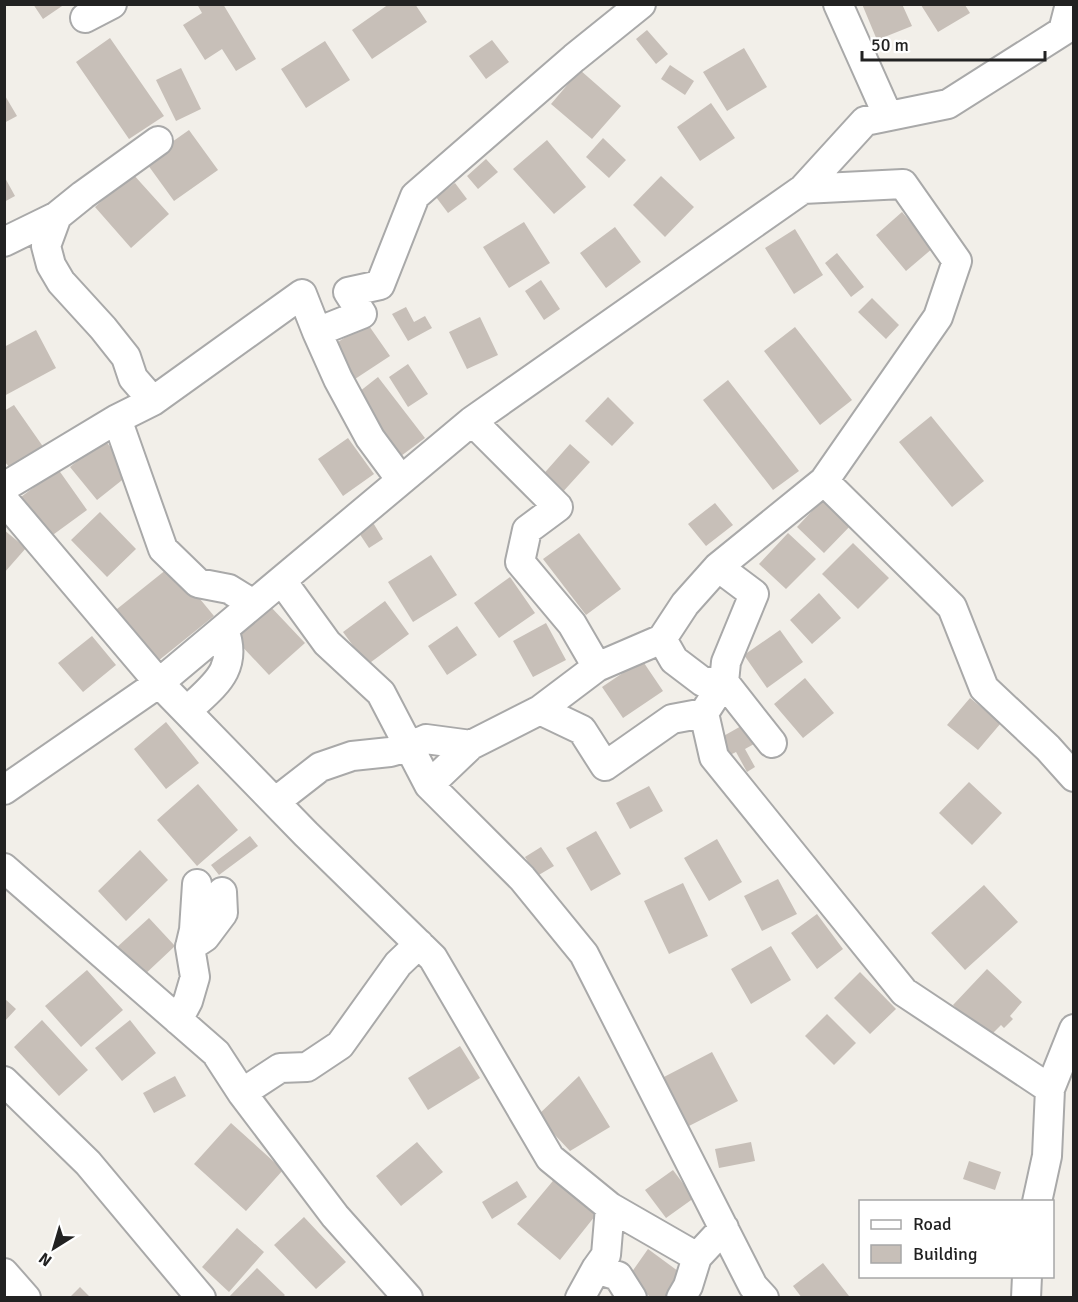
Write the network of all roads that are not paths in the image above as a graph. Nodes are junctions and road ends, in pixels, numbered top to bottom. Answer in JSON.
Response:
{"nodes":[{"id":1,"x":112,"y":4,"type":"edge"},
{"id":2,"x":641,"y":4,"type":"edge"},
{"id":3,"x":838,"y":4,"type":"edge"},
{"id":4,"x":1070,"y":4,"type":"edge"},
{"id":5,"x":85,"y":18,"type":"dead end"},
{"id":6,"x":888,"y":116,"type":"junction"},
{"id":7,"x":158,"y":141,"type":"dead end"},
{"id":8,"x":803,"y":189,"type":"junction"},
{"id":9,"x":57,"y":216,"type":"junction"},
{"id":10,"x":4,"y":242,"type":"edge"},
{"id":11,"x":317,"y":332,"type":"junction"},
{"id":12,"x":153,"y":401,"type":"junction"},
{"id":13,"x":117,"y":419,"type":"junction"},
{"id":14,"x":472,"y":421,"type":"junction"},
{"id":15,"x":401,"y":480,"type":"junction"},
{"id":16,"x":824,"y":481,"type":"junction"},
{"id":17,"x":4,"y":487,"type":"edge"},
{"id":18,"x":4,"y":500,"type":"edge"},
{"id":19,"x":718,"y":567,"type":"junction"},
{"id":20,"x":282,"y":581,"type":"junction"},
{"id":21,"x":253,"y":604,"type":"junction"},
{"id":22,"x":224,"y":629,"type":"junction"},
{"id":23,"x":662,"y":639,"type":"junction"},
{"id":24,"x":597,"y":668,"type":"junction"},
{"id":25,"x":724,"y":682,"type":"junction"},
{"id":26,"x":159,"y":683,"type":"junction"},
{"id":27,"x":540,"y":710,"type":"junction"},
{"id":28,"x":187,"y":711,"type":"junction"},
{"id":29,"x":704,"y":713,"type":"junction"},
{"id":30,"x":772,"y":742,"type":"dead end"},
{"id":31,"x":471,"y":745,"type":"junction"},
{"id":32,"x":408,"y":747,"type":"junction"},
{"id":33,"x":1074,"y":777,"type":"edge"},
{"id":34,"x":429,"y":785,"type":"junction"},
{"id":35,"x":4,"y":790,"type":"edge"},
{"id":36,"x":275,"y":802,"type":"junction"},
{"id":37,"x":4,"y":868,"type":"edge"},
{"id":38,"x":210,"y":888,"type":"dead end"},
{"id":39,"x":419,"y":944,"type":"junction"},
{"id":40,"x":178,"y":1020,"type":"junction"},
{"id":41,"x":1074,"y":1029,"type":"edge"},
{"id":42,"x":4,"y":1081,"type":"edge"},
{"id":43,"x":1050,"y":1089,"type":"junction"},
{"id":44,"x":242,"y":1093,"type":"junction"},
{"id":45,"x":1037,"y":1200,"type":"edge"},
{"id":46,"x":610,"y":1207,"type":"junction"},
{"id":47,"x":724,"y":1228,"type":"junction"},
{"id":48,"x":697,"y":1257,"type":"junction"},
{"id":49,"x":596,"y":1269,"type":"junction"},
{"id":50,"x":4,"y":1273,"type":"edge"},
{"id":51,"x":1027,"y":1278,"type":"edge"},
{"id":52,"x":26,"y":1298,"type":"edge"},
{"id":53,"x":201,"y":1298,"type":"edge"},
{"id":54,"x":408,"y":1298,"type":"edge"},
{"id":55,"x":580,"y":1298,"type":"edge"},
{"id":56,"x":632,"y":1298,"type":"edge"},
{"id":57,"x":681,"y":1298,"type":"edge"},
{"id":58,"x":764,"y":1298,"type":"edge"},
{"id":59,"x":1026,"y":1298,"type":"edge"}],
"edges":[{"from":1,"to":5,"type":"street"},
{"from":2,"to":11,"type":"street"},
{"from":3,"to":6,"type":"street"},
{"from":4,"to":6,"type":"street"},
{"from":6,"to":8,"type":"street"},
{"from":7,"to":9,"type":"street"},
{"from":8,"to":14,"type":"street"},
{"from":8,"to":16,"type":"street"},
{"from":9,"to":10,"type":"street"},
{"from":9,"to":12,"type":"street"},
{"from":11,"to":12,"type":"street"},
{"from":11,"to":15,"type":"street"},
{"from":12,"to":13,"type":"street"},
{"from":13,"to":17,"type":"street"},
{"from":13,"to":21,"type":"street"},
{"from":14,"to":15,"type":"street"},
{"from":14,"to":24,"type":"street"},
{"from":15,"to":20,"type":"street"},
{"from":16,"to":19,"type":"street"},
{"from":16,"to":33,"type":"street"},
{"from":18,"to":26,"type":"street"},
{"from":19,"to":23,"type":"street"},
{"from":19,"to":25,"type":"street"},
{"from":20,"to":21,"type":"street"},
{"from":20,"to":32,"type":"street"},
{"from":21,"to":22,"type":"street"},
{"from":22,"to":26,"type":"street"},
{"from":22,"to":28,"type":"street"},
{"from":23,"to":24,"type":"street"},
{"from":23,"to":25,"type":"street"},
{"from":24,"to":27,"type":"street"},
{"from":25,"to":29,"type":"street"},
{"from":25,"to":30,"type":"street"},
{"from":26,"to":28,"type":"street"},
{"from":26,"to":35,"type":"street"},
{"from":27,"to":29,"type":"street"},
{"from":27,"to":31,"type":"street"},
{"from":28,"to":36,"type":"street"},
{"from":29,"to":43,"type":"street"},
{"from":31,"to":32,"type":"street"},
{"from":31,"to":34,"type":"street"},
{"from":32,"to":34,"type":"street"},
{"from":32,"to":36,"type":"street"},
{"from":34,"to":47,"type":"street"},
{"from":36,"to":39,"type":"street"},
{"from":37,"to":40,"type":"street"},
{"from":38,"to":40,"type":"street"},
{"from":39,"to":44,"type":"street"},
{"from":39,"to":46,"type":"street"},
{"from":40,"to":44,"type":"street"},
{"from":41,"to":43,"type":"street"},
{"from":42,"to":53,"type":"street"},
{"from":43,"to":45,"type":"street"},
{"from":44,"to":54,"type":"street"},
{"from":46,"to":48,"type":"street"},
{"from":46,"to":49,"type":"street"},
{"from":47,"to":48,"type":"street"},
{"from":47,"to":58,"type":"street"},
{"from":48,"to":57,"type":"street"},
{"from":49,"to":55,"type":"street"},
{"from":49,"to":56,"type":"street"},
{"from":50,"to":52,"type":"street"},
{"from":51,"to":59,"type":"street"}]}
